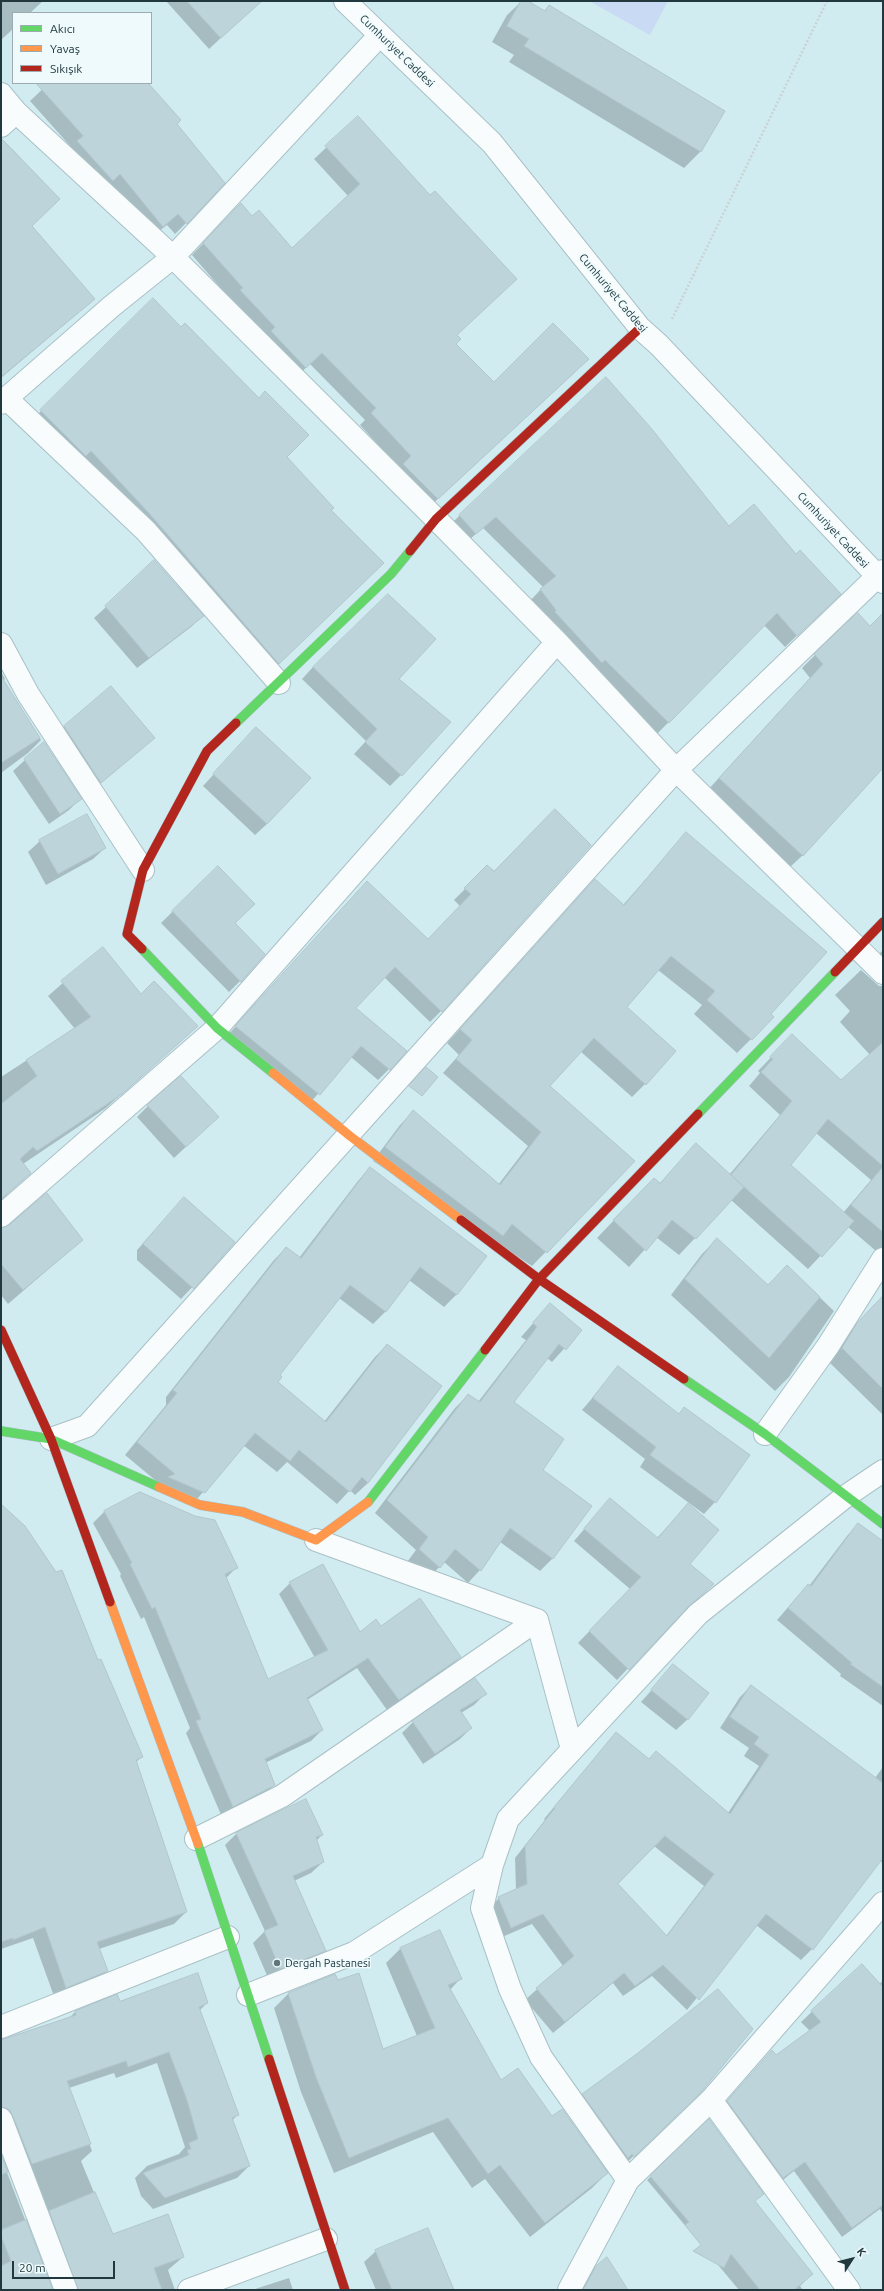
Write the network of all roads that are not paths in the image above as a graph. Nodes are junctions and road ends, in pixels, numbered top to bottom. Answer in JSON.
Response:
{"nodes":[{"id":1,"x":345,"y":1,"type":"edge"},
{"id":2,"x":380,"y":34,"type":"junction"},
{"id":3,"x":1,"y":94,"type":"edge"},
{"id":4,"x":8,"y":119,"type":"edge"},
{"id":5,"x":173,"y":257,"type":"junction"},
{"id":6,"x":640,"y":328,"type":"junction"},
{"id":7,"x":4,"y":401,"type":"edge"},
{"id":8,"x":436,"y":519,"type":"junction"},
{"id":9,"x":881,"y":577,"type":"edge"},
{"id":10,"x":557,"y":642,"type":"junction"},
{"id":11,"x":1,"y":644,"type":"edge"},
{"id":12,"x":279,"y":683,"type":"junction"},
{"id":13,"x":676,"y":770,"type":"junction"},
{"id":14,"x":143,"y":870,"type":"junction"},
{"id":15,"x":883,"y":922,"type":"edge"},
{"id":16,"x":858,"y":947,"type":"junction"},
{"id":17,"x":883,"y":973,"type":"edge"},
{"id":18,"x":217,"y":1028,"type":"junction"},
{"id":19,"x":350,"y":1136,"type":"junction"},
{"id":20,"x":1,"y":1216,"type":"edge"},
{"id":21,"x":883,"y":1259,"type":"edge"},
{"id":22,"x":539,"y":1279,"type":"junction"},
{"id":23,"x":1,"y":1330,"type":"edge"},
{"id":24,"x":1,"y":1431,"type":"edge"},
{"id":25,"x":765,"y":1434,"type":"junction"},
{"id":26,"x":51,"y":1439,"type":"junction"},
{"id":27,"x":883,"y":1471,"type":"edge"},
{"id":28,"x":846,"y":1496,"type":"junction"},
{"id":29,"x":883,"y":1524,"type":"edge"},
{"id":30,"x":316,"y":1540,"type":"junction"},
{"id":31,"x":537,"y":1620,"type":"junction"},
{"id":32,"x":572,"y":1748,"type":"junction"},
{"id":33,"x":196,"y":1838,"type":"junction"},
{"id":34,"x":492,"y":1865,"type":"junction"},
{"id":35,"x":883,"y":1903,"type":"edge"},
{"id":36,"x":228,"y":1937,"type":"junction"},
{"id":37,"x":248,"y":1995,"type":"junction"},
{"id":38,"x":1,"y":2027,"type":"edge"},
{"id":39,"x":711,"y":2100,"type":"junction"},
{"id":40,"x":1,"y":2119,"type":"edge"},
{"id":41,"x":628,"y":2180,"type":"junction"},
{"id":42,"x":326,"y":2239,"type":"junction"},
{"id":43,"x":66,"y":2290,"type":"edge"},
{"id":44,"x":189,"y":2290,"type":"edge"},
{"id":45,"x":345,"y":2290,"type":"edge"},
{"id":46,"x":569,"y":2290,"type":"edge"},
{"id":47,"x":849,"y":2290,"type":"edge"}],
"edges":[{"from":1,"to":2,"type":"street","name":"Cumhuriyet Caddesi"},
{"from":2,"to":5,"type":"street"},
{"from":2,"to":6,"type":"street","name":"Cumhuriyet Caddesi"},
{"from":3,"to":4,"type":"street"},
{"from":4,"to":5,"type":"street"},
{"from":5,"to":7,"type":"street"},
{"from":5,"to":8,"type":"street"},
{"from":6,"to":8,"type":"street"},
{"from":6,"to":9,"type":"street","name":"Cumhuriyet Caddesi"},
{"from":7,"to":12,"type":"street"},
{"from":8,"to":10,"type":"street"},
{"from":8,"to":12,"type":"street"},
{"from":9,"to":13,"type":"street"},
{"from":10,"to":13,"type":"street"},
{"from":10,"to":18,"type":"street"},
{"from":11,"to":14,"type":"street"},
{"from":12,"to":14,"type":"street"},
{"from":13,"to":16,"type":"street"},
{"from":13,"to":19,"type":"street"},
{"from":14,"to":18,"type":"street"},
{"from":15,"to":16,"type":"street"},
{"from":16,"to":17,"type":"street"},
{"from":16,"to":22,"type":"street"},
{"from":18,"to":19,"type":"street"},
{"from":18,"to":20,"type":"street"},
{"from":19,"to":22,"type":"street"},
{"from":19,"to":26,"type":"street"},
{"from":21,"to":25,"type":"street"},
{"from":22,"to":25,"type":"street"},
{"from":22,"to":30,"type":"street"},
{"from":23,"to":26,"type":"street"},
{"from":24,"to":26,"type":"street"},
{"from":25,"to":28,"type":"street"},
{"from":26,"to":30,"type":"street"},
{"from":26,"to":33,"type":"street"},
{"from":27,"to":28,"type":"street"},
{"from":28,"to":29,"type":"street"},
{"from":28,"to":32,"type":"street"},
{"from":30,"to":31,"type":"street"},
{"from":31,"to":32,"type":"street"},
{"from":31,"to":33,"type":"street"},
{"from":32,"to":34,"type":"street"},
{"from":33,"to":36,"type":"street"},
{"from":34,"to":37,"type":"street"},
{"from":34,"to":41,"type":"street"},
{"from":35,"to":39,"type":"street"},
{"from":36,"to":37,"type":"street"},
{"from":36,"to":38,"type":"street"},
{"from":37,"to":42,"type":"street"},
{"from":39,"to":41,"type":"street"},
{"from":39,"to":47,"type":"street"},
{"from":40,"to":43,"type":"street"},
{"from":41,"to":46,"type":"street"},
{"from":42,"to":44,"type":"street"},
{"from":42,"to":45,"type":"street"}]}
